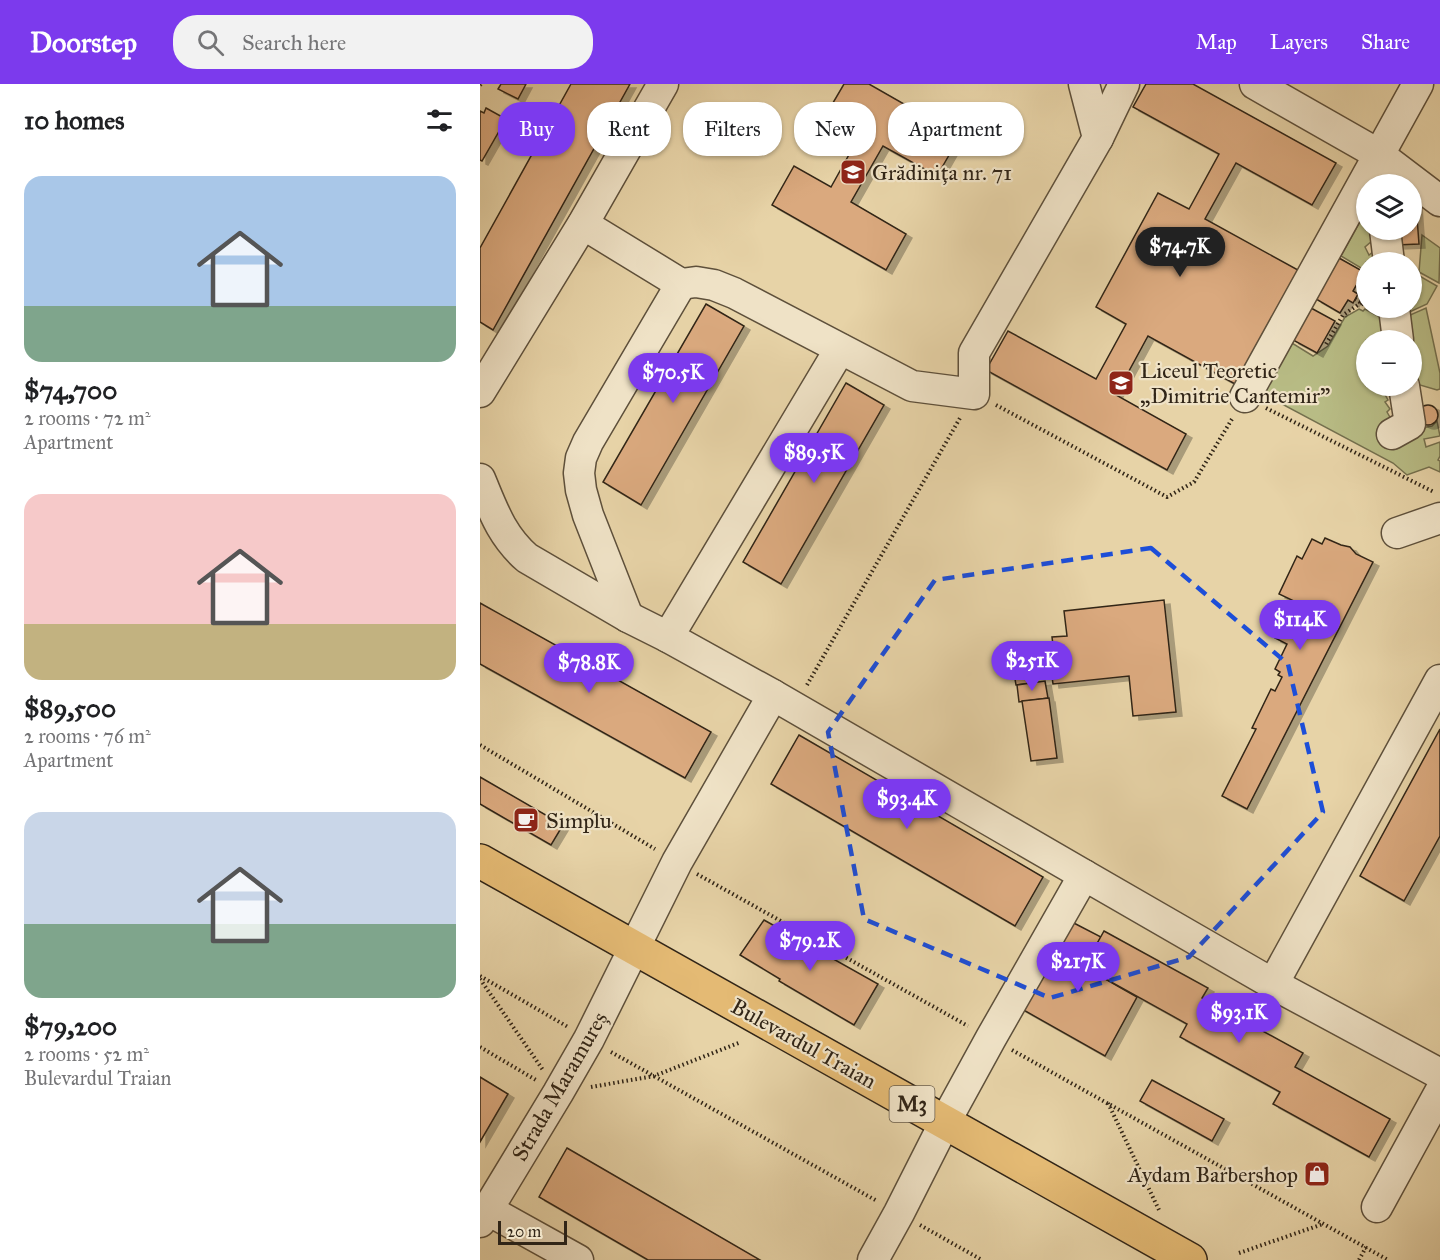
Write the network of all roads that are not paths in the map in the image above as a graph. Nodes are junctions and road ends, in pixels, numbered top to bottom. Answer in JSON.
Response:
{"nodes":[{"id":1,"x":663,"y":84,"type":"edge"},
{"id":2,"x":1084,"y":84,"type":"edge"},
{"id":3,"x":1124,"y":84,"type":"edge"},
{"id":4,"x":1256,"y":84,"type":"edge"},
{"id":5,"x":1418,"y":84,"type":"edge"},
{"id":6,"x":1098,"y":138,"type":"junction"},
{"id":7,"x":1378,"y":154,"type":"junction"},
{"id":8,"x":1380,"y":174,"type":"edge"},
{"id":9,"x":1440,"y":201,"type":"edge"},
{"id":10,"x":583,"y":224,"type":"junction"},
{"id":11,"x":681,"y":284,"type":"junction"},
{"id":12,"x":840,"y":349,"type":"junction"},
{"id":13,"x":480,"y":392,"type":"edge"},
{"id":14,"x":1245,"y":397,"type":"road end"},
{"id":15,"x":480,"y":479,"type":"edge"},
{"id":16,"x":1440,"y":518,"type":"edge"},
{"id":17,"x":1397,"y":533,"type":"dead end"},
{"id":18,"x":628,"y":617,"type":"junction"},
{"id":19,"x":668,"y":637,"type":"junction"},
{"id":20,"x":1440,"y":680,"type":"edge"},
{"id":21,"x":784,"y":701,"type":"junction"},
{"id":22,"x":480,"y":861,"type":"edge"},
{"id":23,"x":1084,"y":875,"type":"junction"},
{"id":24,"x":635,"y":948,"type":"junction"},
{"id":25,"x":1273,"y":984,"type":"junction"},
{"id":26,"x":1437,"y":1071,"type":"edge"},
{"id":27,"x":945,"y":1122,"type":"junction"},
{"id":28,"x":1377,"y":1207,"type":"dead end"},
{"id":29,"x":484,"y":1216,"type":"edge"},
{"id":30,"x":578,"y":1260,"type":"edge"},
{"id":31,"x":873,"y":1260,"type":"edge"},
{"id":32,"x":1190,"y":1260,"type":"edge"}],
"edges":[{"from":1,"to":10,"type":"street"},
{"from":2,"to":6,"type":"street"},
{"from":3,"to":6,"type":"street"},
{"from":4,"to":7,"type":"street"},
{"from":5,"to":7,"type":"street"},
{"from":6,"to":12,"type":"street"},
{"from":7,"to":8,"type":"street"},
{"from":7,"to":9,"type":"street"},
{"from":7,"to":14,"type":"street"},
{"from":10,"to":11,"type":"street"},
{"from":10,"to":13,"type":"street"},
{"from":11,"to":12,"type":"street"},
{"from":11,"to":18,"type":"street"},
{"from":12,"to":19,"type":"street"},
{"from":15,"to":18,"type":"street"},
{"from":16,"to":17,"type":"street"},
{"from":18,"to":19,"type":"street"},
{"from":19,"to":21,"type":"street"},
{"from":20,"to":25,"type":"street"},
{"from":21,"to":23,"type":"street"},
{"from":21,"to":24,"type":"street","name":"Strada Maramureș"},
{"from":22,"to":24,"type":"highway","name":"Bulevardul Traian","number":"M3"},
{"from":23,"to":25,"type":"street"},
{"from":23,"to":27,"type":"street"},
{"from":24,"to":27,"type":"highway","name":"Bulevardul Traian","number":"M3"},
{"from":24,"to":29,"type":"street","name":"Strada Maramureș"},
{"from":25,"to":26,"type":"street"},
{"from":26,"to":28,"type":"street"},
{"from":27,"to":31,"type":"street"},
{"from":27,"to":32,"type":"highway","name":"Bulevardul Traian","number":"M3"},
{"from":29,"to":30,"type":"street"}]}
